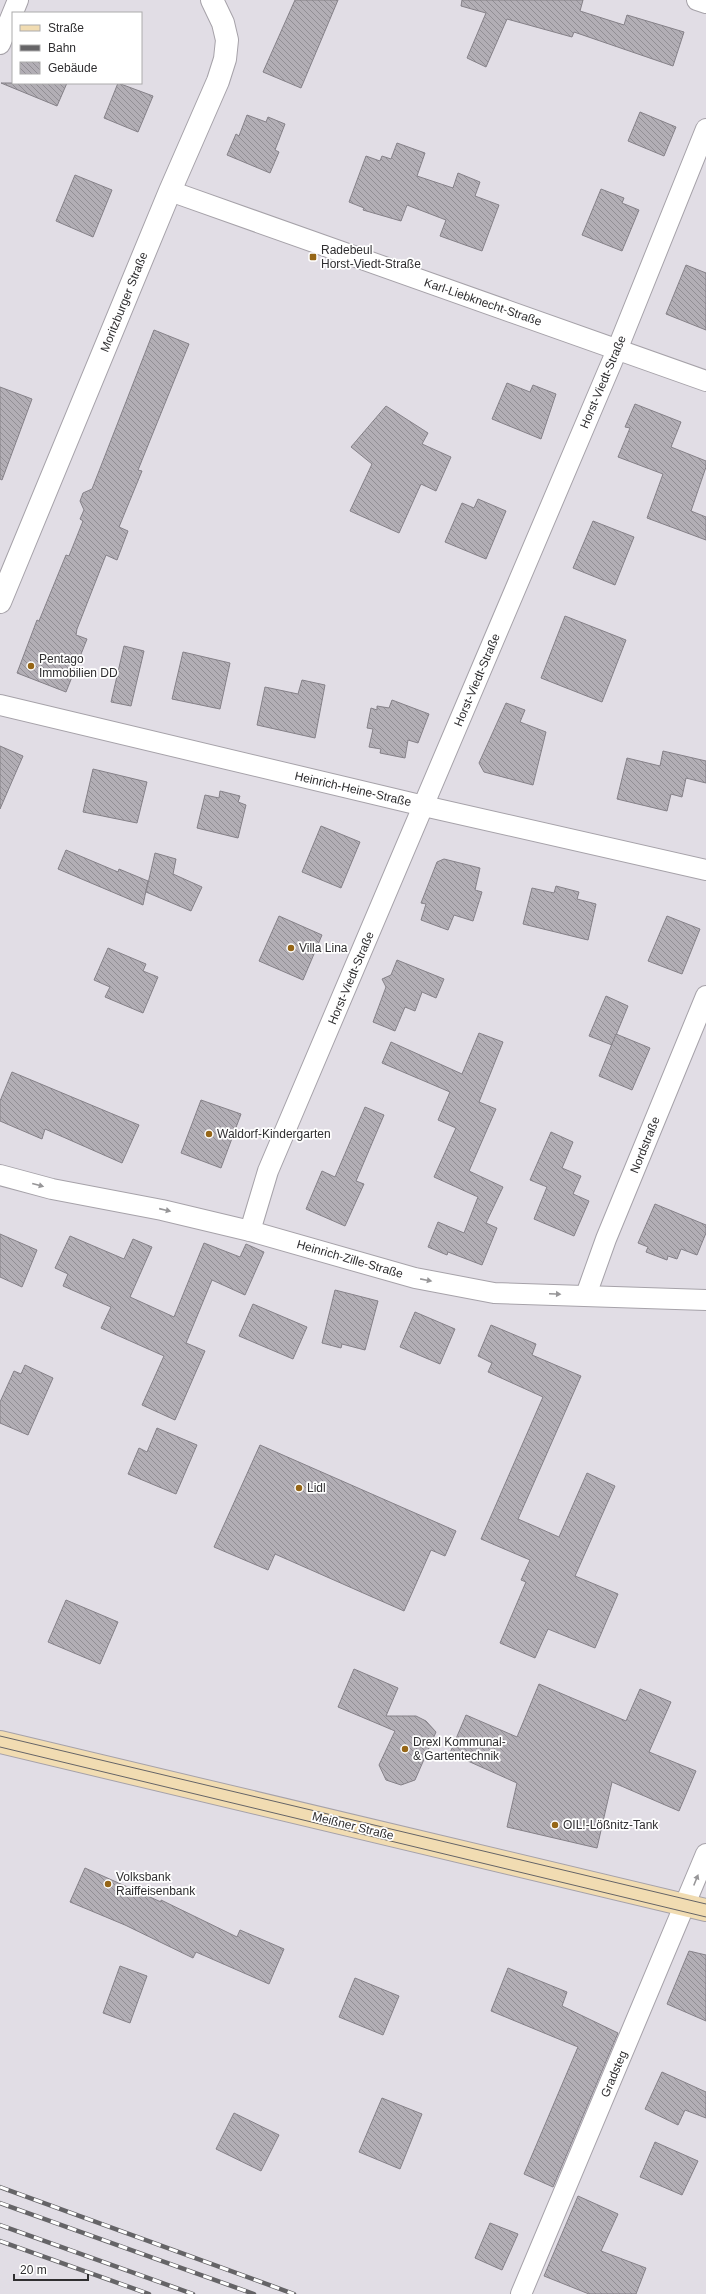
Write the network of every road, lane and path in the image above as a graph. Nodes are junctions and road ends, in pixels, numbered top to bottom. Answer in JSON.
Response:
{"nodes":[{"id":1,"x":18,"y":0,"type":"edge"},
{"id":2,"x":212,"y":0,"type":"edge"},
{"id":3,"x":697,"y":0,"type":"edge"},
{"id":4,"x":706,"y":3,"type":"edge"},
{"id":5,"x":13,"y":12,"type":"edge"},
{"id":6,"x":12,"y":15,"type":"edge"},
{"id":7,"x":0,"y":44,"type":"edge"},
{"id":8,"x":706,"y":129,"type":"edge"},
{"id":9,"x":170,"y":192,"type":"junction"},
{"id":10,"x":617,"y":350,"type":"junction"},
{"id":11,"x":706,"y":381,"type":"edge"},
{"id":12,"x":0,"y":602,"type":"edge"},
{"id":13,"x":0,"y":705,"type":"edge"},
{"id":14,"x":424,"y":806,"type":"junction"},
{"id":15,"x":706,"y":870,"type":"edge"},
{"id":16,"x":706,"y":996,"type":"edge"},
{"id":17,"x":0,"y":1175,"type":"edge"},
{"id":18,"x":250,"y":1231,"type":"junction"},
{"id":19,"x":586,"y":1295,"type":"junction"},
{"id":20,"x":706,"y":1300,"type":"edge"},
{"id":21,"x":0,"y":1742,"type":"edge"},
{"id":22,"x":706,"y":1854,"type":"edge"},
{"id":23,"x":685,"y":1905,"type":"junction"},
{"id":24,"x":706,"y":1910,"type":"edge"},
{"id":25,"x":521,"y":2294,"type":"edge"}],
"edges":[{"from":1,"to":5,"type":"street"},
{"from":2,"to":9,"type":"street","name":"Moritzburger Straße"},
{"from":3,"to":4,"type":"street"},
{"from":6,"to":7,"type":"street"},
{"from":8,"to":10,"type":"street","name":"Horst-Viedt-Straße"},
{"from":9,"to":10,"type":"street","name":"Karl-Liebknecht-Straße"},
{"from":9,"to":12,"type":"street","name":"Moritzburger Straße"},
{"from":10,"to":11,"type":"street","name":"Karl-Liebknecht-Straße"},
{"from":10,"to":14,"type":"street","name":"Horst-Viedt-Straße"},
{"from":13,"to":14,"type":"street","name":"Heinrich-Heine-Straße"},
{"from":14,"to":15,"type":"street","name":"Heinrich-Heine-Straße"},
{"from":14,"to":18,"type":"street","name":"Horst-Viedt-Straße"},
{"from":16,"to":19,"type":"street","name":"Nordstraße"},
{"from":17,"to":18,"type":"street","name":"Heinrich-Zille-Straße","one_way":true},
{"from":18,"to":19,"type":"street","name":"Heinrich-Zille-Straße","one_way":true},
{"from":19,"to":20,"type":"street","name":"Heinrich-Zille-Straße"},
{"from":21,"to":23,"type":"main road","name":"Meißner Straße"},
{"from":23,"to":22,"type":"street","name":"Gradsteg","one_way":true},
{"from":23,"to":24,"type":"main road","name":"Meißner Straße"},
{"from":23,"to":25,"type":"street","name":"Gradsteg"}]}
